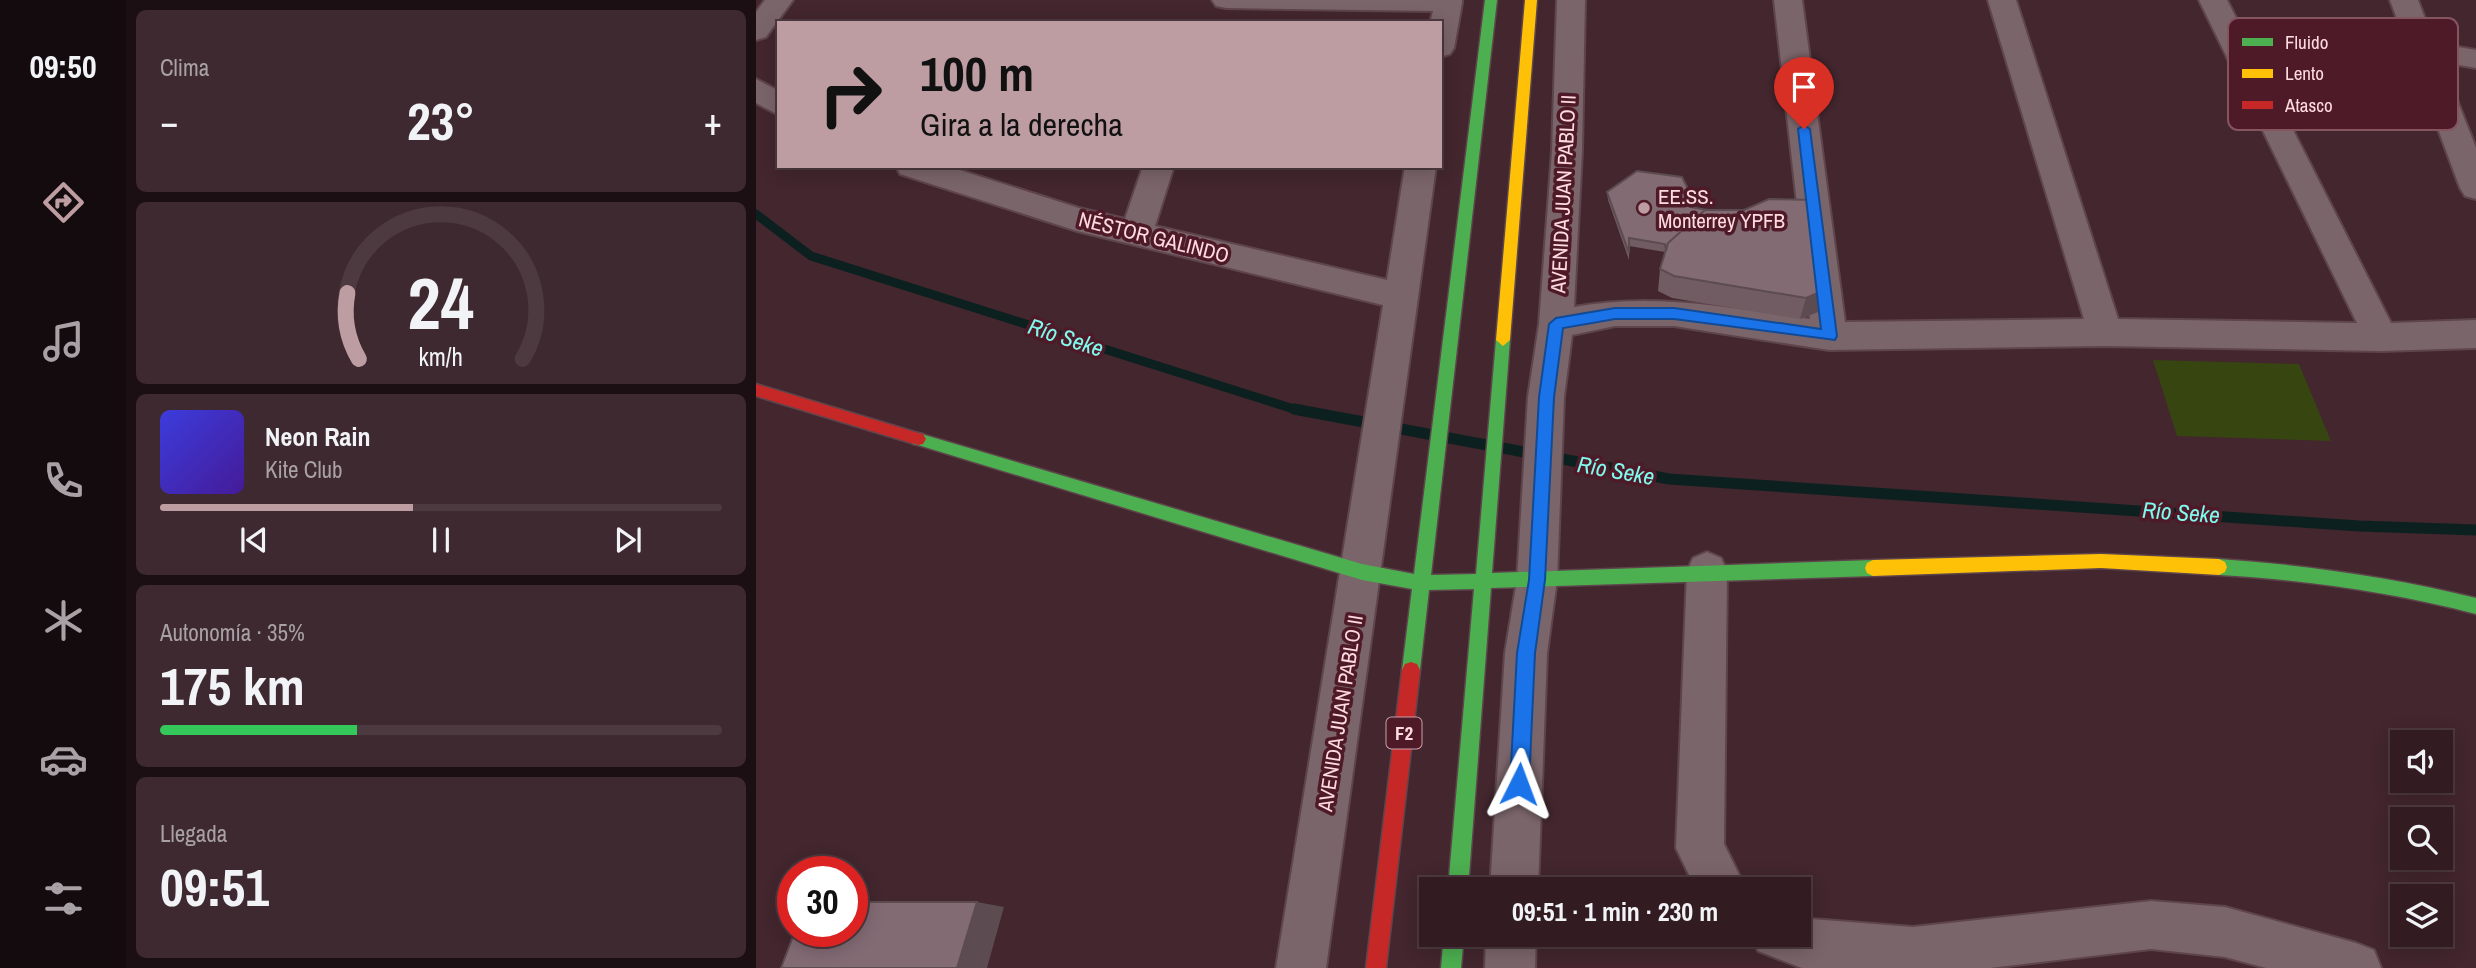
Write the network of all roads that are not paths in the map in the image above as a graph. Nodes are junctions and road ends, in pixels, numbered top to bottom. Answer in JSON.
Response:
{"nodes":[{"id":1,"x":779,"y":0,"type":"edge"},
{"id":2,"x":1218,"y":0,"type":"edge"},
{"id":3,"x":1226,"y":0,"type":"edge"},
{"id":4,"x":1491,"y":0,"type":"edge"},
{"id":5,"x":1531,"y":0,"type":"edge"},
{"id":6,"x":1571,"y":0,"type":"edge"},
{"id":7,"x":1788,"y":0,"type":"edge"},
{"id":8,"x":2002,"y":0,"type":"edge"},
{"id":9,"x":2213,"y":0,"type":"edge"},
{"id":10,"x":2404,"y":0,"type":"edge"},
{"id":11,"x":1448,"y":2,"type":"edge"},
{"id":12,"x":2412,"y":18,"type":"edge"},
{"id":13,"x":1211,"y":21,"type":"edge"},
{"id":14,"x":2228,"y":30,"type":"edge"},
{"id":15,"x":756,"y":32,"type":"edge"},
{"id":16,"x":1442,"y":36,"type":"edge"},
{"id":17,"x":2458,"y":56,"type":"edge"},
{"id":18,"x":2476,"y":60,"type":"edge"},
{"id":19,"x":756,"y":89,"type":"edge"},
{"id":20,"x":777,"y":104,"type":"edge"},
{"id":21,"x":2278,"y":130,"type":"edge"},
{"id":22,"x":2456,"y":130,"type":"edge"},
{"id":23,"x":917,"y":168,"type":"edge"},
{"id":24,"x":1158,"y":168,"type":"edge"},
{"id":25,"x":1421,"y":168,"type":"edge"},
{"id":26,"x":2473,"y":174,"type":"edge"},
{"id":27,"x":1136,"y":233,"type":"junction"},
{"id":28,"x":1400,"y":296,"type":"junction"},
{"id":29,"x":1556,"y":324,"type":"junction"},
{"id":30,"x":2105,"y":332,"type":"junction"},
{"id":31,"x":2476,"y":334,"type":"edge"},
{"id":32,"x":1829,"y":336,"type":"junction"},
{"id":33,"x":2381,"y":337,"type":"junction"},
{"id":34,"x":756,"y":390,"type":"edge"},
{"id":35,"x":1707,"y":571,"type":"junction"},
{"id":36,"x":1362,"y":572,"type":"junction"},
{"id":37,"x":1537,"y":580,"type":"junction"},
{"id":38,"x":1422,"y":583,"type":"junction"},
{"id":39,"x":1484,"y":583,"type":"junction"},
{"id":40,"x":2476,"y":606,"type":"edge"},
{"id":41,"x":1459,"y":877,"type":"edge"},
{"id":42,"x":1515,"y":877,"type":"edge"},
{"id":43,"x":1716,"y":877,"type":"edge"},
{"id":44,"x":1811,"y":944,"type":"edge"},
{"id":45,"x":1453,"y":947,"type":"edge"},
{"id":46,"x":1511,"y":947,"type":"edge"},
{"id":47,"x":1301,"y":968,"type":"edge"},
{"id":48,"x":1376,"y":968,"type":"edge"},
{"id":49,"x":1451,"y":968,"type":"edge"},
{"id":50,"x":1510,"y":968,"type":"edge"},
{"id":51,"x":2356,"y":968,"type":"edge"}],
"edges":[{"from":1,"to":15,"type":"street"},
{"from":2,"to":13,"type":"street"},
{"from":3,"to":11,"type":"street"},
{"from":4,"to":38,"type":"main road","number":"F2"},
{"from":5,"to":39,"type":"main road"},
{"from":6,"to":29,"type":"street","name":"AVENIDA JUAN PABLO II"},
{"from":7,"to":32,"type":"street"},
{"from":8,"to":30,"type":"street"},
{"from":9,"to":14,"type":"street"},
{"from":10,"to":12,"type":"street"},
{"from":11,"to":16,"type":"street"},
{"from":17,"to":18,"type":"street"},
{"from":19,"to":20,"type":"street"},
{"from":21,"to":33,"type":"street"},
{"from":22,"to":26,"type":"street"},
{"from":23,"to":27,"type":"street","name":"NÉSTOR GALINDO"},
{"from":24,"to":27,"type":"street"},
{"from":25,"to":28,"type":"street","name":"AVENIDA JUAN PABLO II"},
{"from":27,"to":28,"type":"street","name":"NÉSTOR GALINDO"},
{"from":28,"to":36,"type":"street","name":"AVENIDA JUAN PABLO II"},
{"from":29,"to":32,"type":"street"},
{"from":29,"to":37,"type":"street","name":"AVENIDA JUAN PABLO II"},
{"from":30,"to":32,"type":"street"},
{"from":30,"to":33,"type":"street"},
{"from":31,"to":33,"type":"street"},
{"from":34,"to":36,"type":"main road"},
{"from":35,"to":37,"type":"main road"},
{"from":35,"to":40,"type":"main road"},
{"from":35,"to":43,"type":"street"},
{"from":36,"to":38,"type":"main road"},
{"from":36,"to":47,"type":"street","name":"AVENIDA JUAN PABLO II"},
{"from":37,"to":39,"type":"main road"},
{"from":37,"to":42,"type":"street","name":"AVENIDA JUAN PABLO II"},
{"from":38,"to":39,"type":"main road"},
{"from":38,"to":48,"type":"main road","number":"F2"},
{"from":39,"to":41,"type":"main road"},
{"from":44,"to":51,"type":"street"},
{"from":45,"to":49,"type":"main road"},
{"from":46,"to":50,"type":"street"}]}
